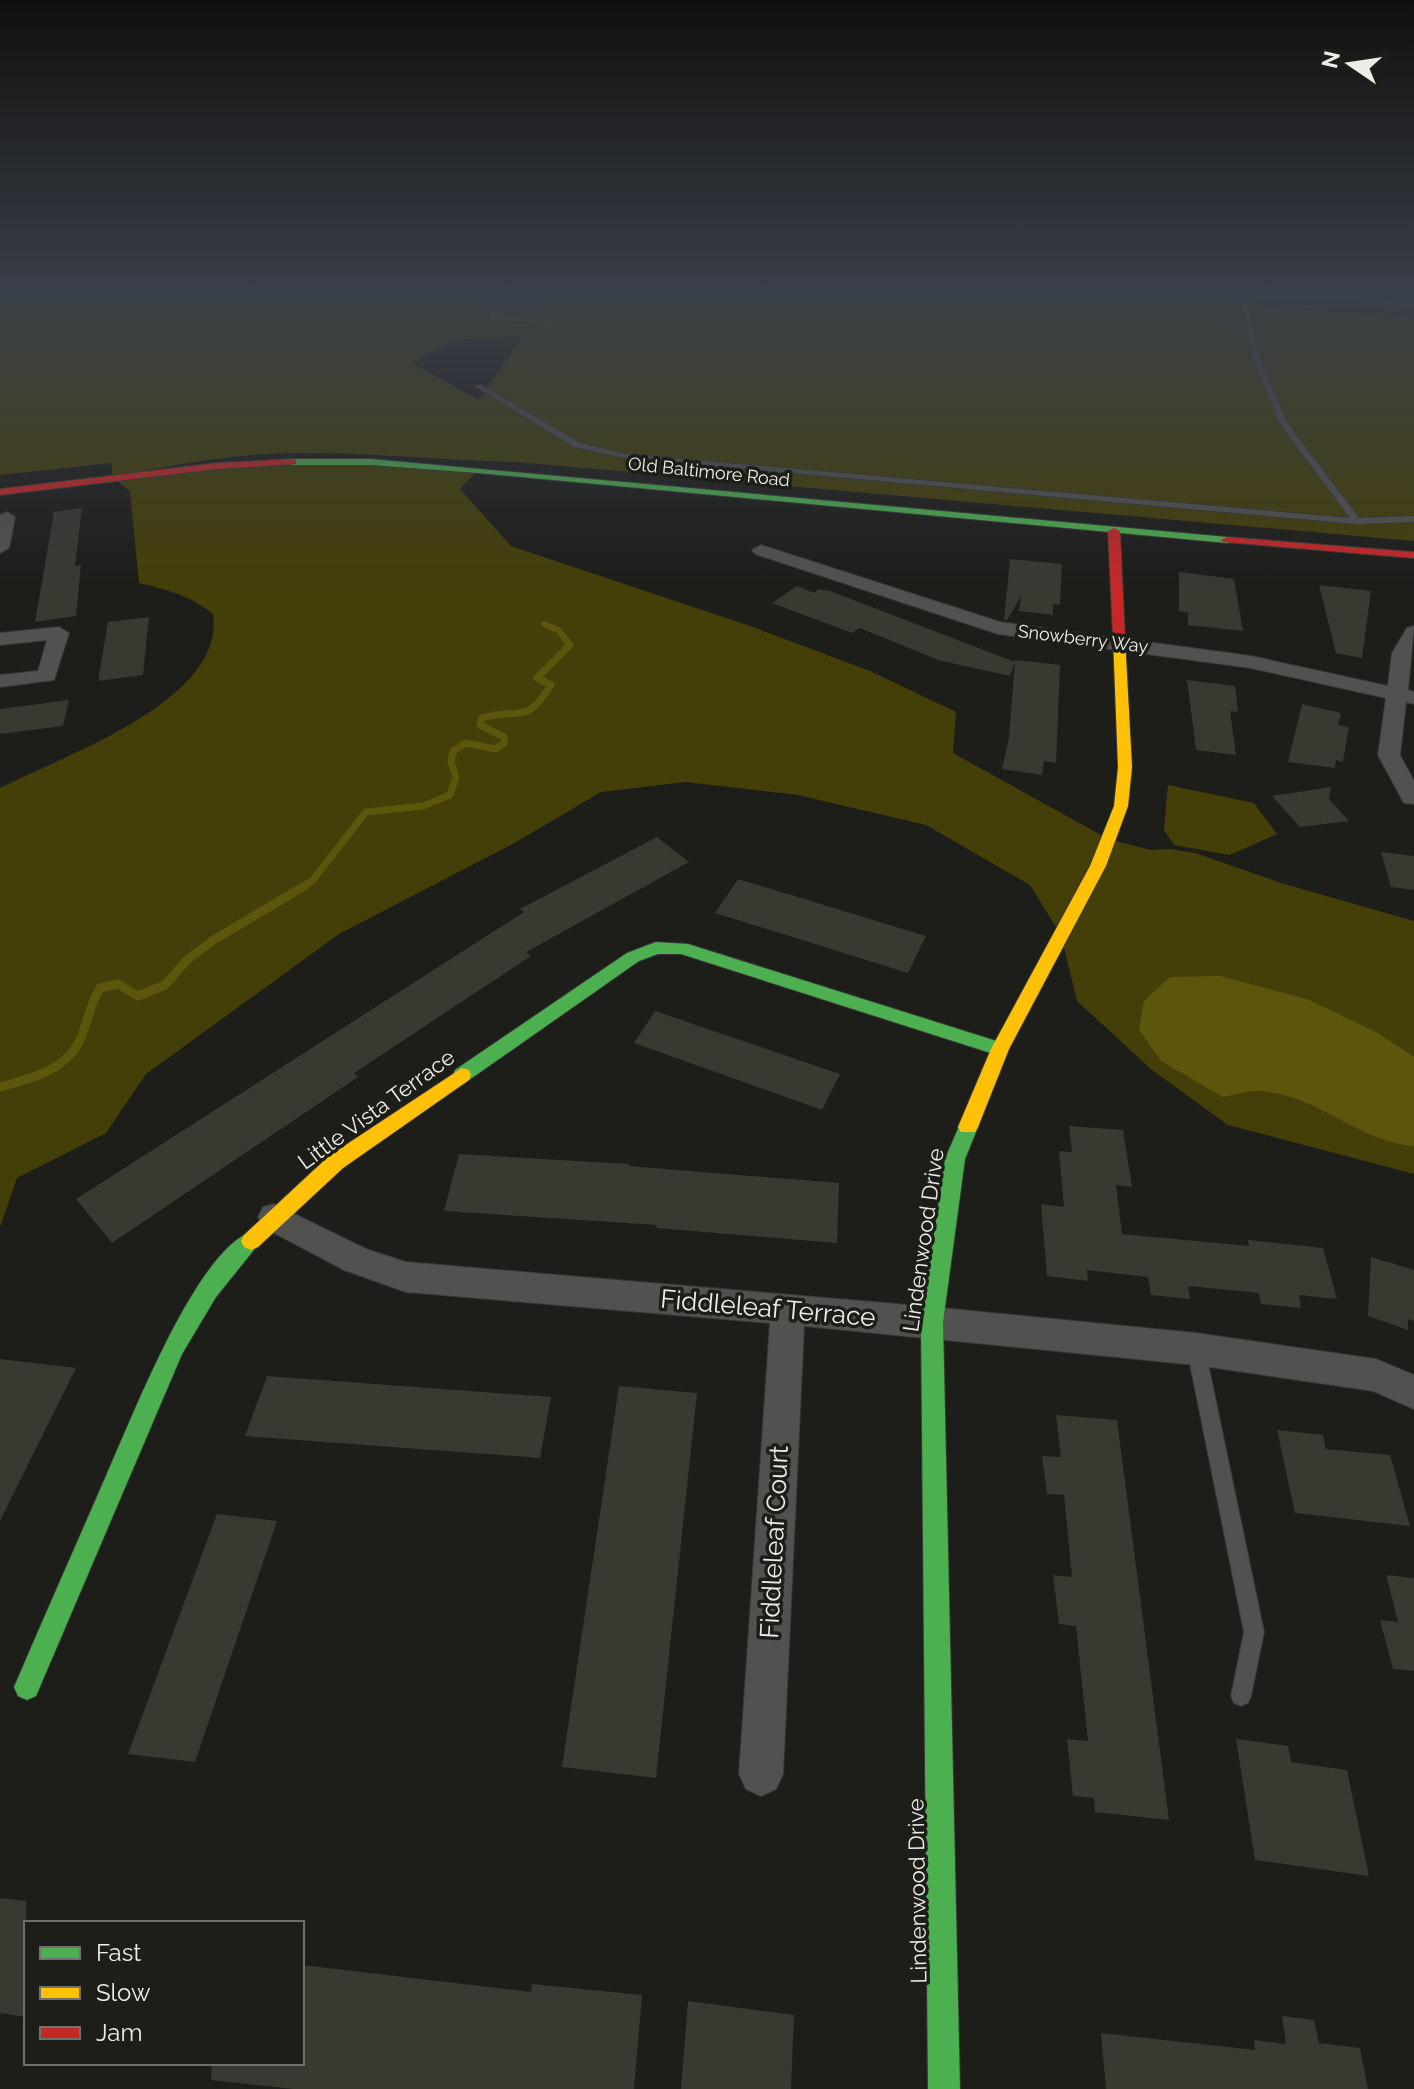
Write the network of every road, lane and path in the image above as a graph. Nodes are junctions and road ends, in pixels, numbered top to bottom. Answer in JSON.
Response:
{"nodes":[{"id":1,"x":485,"y":389,"type":"edge"},
{"id":2,"x":1269,"y":389,"type":"edge"},
{"id":3,"x":0,"y":492,"type":"edge"},
{"id":4,"x":7,"y":517,"type":"dead end"},
{"id":5,"x":1414,"y":519,"type":"edge"},
{"id":6,"x":1357,"y":521,"type":"junction"},
{"id":7,"x":1114,"y":531,"type":"junction"},
{"id":8,"x":0,"y":548,"type":"edge"},
{"id":9,"x":761,"y":550,"type":"dead end"},
{"id":10,"x":1414,"y":555,"type":"edge"},
{"id":11,"x":1414,"y":632,"type":"edge"},
{"id":12,"x":0,"y":639,"type":"edge"},
{"id":13,"x":1120,"y":645,"type":"junction"},
{"id":14,"x":0,"y":681,"type":"edge"},
{"id":15,"x":1406,"y":696,"type":"edge"},
{"id":16,"x":1412,"y":798,"type":"dead end"},
{"id":17,"x":1000,"y":1049,"type":"junction"},
{"id":18,"x":274,"y":1217,"type":"junction"},
{"id":19,"x":788,"y":1310,"type":"junction"},
{"id":20,"x":932,"y":1322,"type":"junction"},
{"id":21,"x":1196,"y":1349,"type":"junction"},
{"id":22,"x":1414,"y":1392,"type":"edge"},
{"id":23,"x":27,"y":1687,"type":"dead end"},
{"id":24,"x":1241,"y":1696,"type":"dead end"},
{"id":25,"x":761,"y":1774,"type":"dead end"},
{"id":26,"x":944,"y":2089,"type":"edge"}],
"edges":[{"from":1,"to":6,"type":"lane"},
{"from":2,"to":6,"type":"lane"},
{"from":3,"to":7,"type":"street","name":"Old Baltimore Road"},
{"from":4,"to":8,"type":"street"},
{"from":5,"to":6,"type":"lane"},
{"from":7,"to":10,"type":"street","name":"Old Baltimore Road"},
{"from":7,"to":13,"type":"street","name":"Lindenwood Drive"},
{"from":9,"to":13,"type":"street","name":"Snowberry Way"},
{"from":11,"to":15,"type":"street"},
{"from":12,"to":14,"type":"street"},
{"from":13,"to":15,"type":"street","name":"Snowberry Way"},
{"from":13,"to":17,"type":"street","name":"Lindenwood Drive"},
{"from":15,"to":16,"type":"street"},
{"from":17,"to":18,"type":"street","name":"Little Vista Terrace"},
{"from":17,"to":20,"type":"street","name":"Lindenwood Drive"},
{"from":18,"to":19,"type":"street","name":"Fiddleleaf Terrace"},
{"from":18,"to":23,"type":"street","name":"Little Vista Terrace"},
{"from":19,"to":20,"type":"street","name":"Fiddleleaf Terrace"},
{"from":19,"to":25,"type":"street","name":"Fiddleleaf Court"},
{"from":20,"to":21,"type":"street","name":"Fiddleleaf Terrace"},
{"from":20,"to":26,"type":"street","name":"Lindenwood Drive"},
{"from":21,"to":22,"type":"street","name":"Fiddleleaf Terrace"},
{"from":21,"to":24,"type":"lane"}]}
